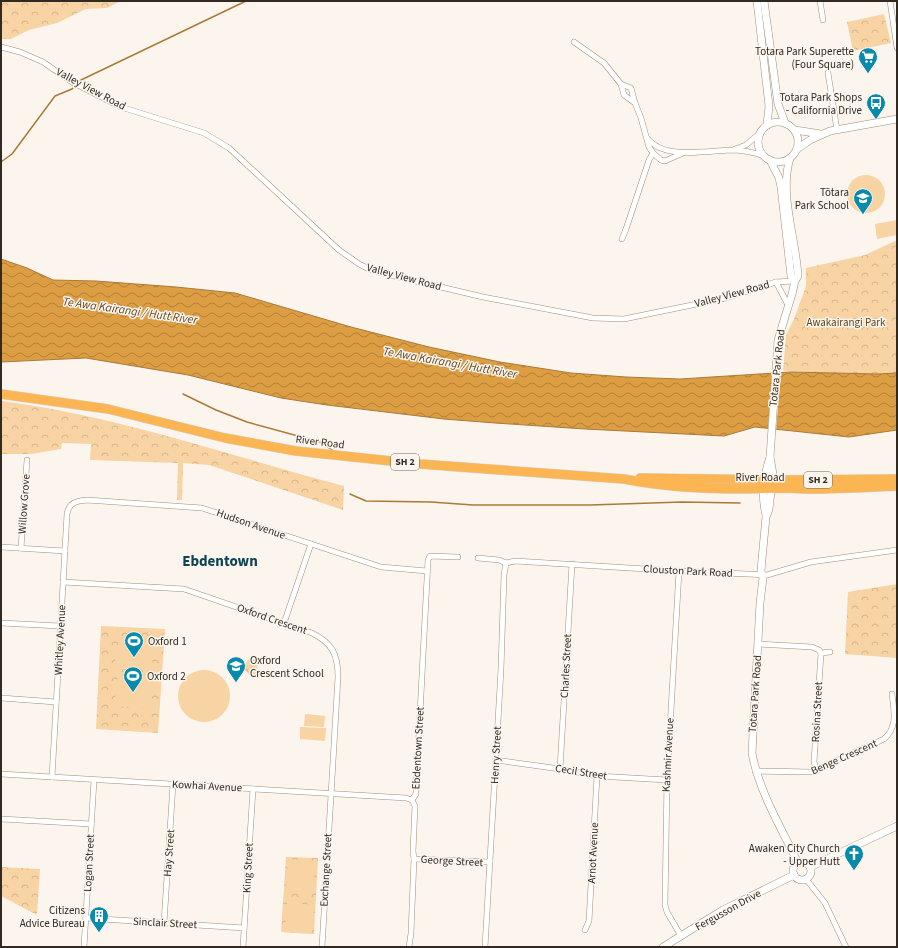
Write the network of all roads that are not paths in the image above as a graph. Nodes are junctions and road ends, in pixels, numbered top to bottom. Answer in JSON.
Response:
{"nodes":[{"id":1,"x":757,"y":1,"type":"edge"},
{"id":2,"x":764,"y":1,"type":"edge"},
{"id":3,"x":820,"y":1,"type":"edge"},
{"id":4,"x":890,"y":1,"type":"edge"},
{"id":5,"x":823,"y":20,"type":"dead end"},
{"id":6,"x":896,"y":34,"type":"edge"},
{"id":7,"x":574,"y":42,"type":"dead end"},
{"id":8,"x":1,"y":47,"type":"edge"},
{"id":9,"x":897,"y":48,"type":"edge"},
{"id":10,"x":828,"y":73,"type":"dead end"},
{"id":11,"x":621,"y":84,"type":"junction"},
{"id":12,"x":635,"y":103,"type":"junction"},
{"id":13,"x":897,"y":119,"type":"edge"},
{"id":14,"x":785,"y":123,"type":"junction"},
{"id":15,"x":767,"y":125,"type":"junction"},
{"id":16,"x":795,"y":130,"type":"junction"},
{"id":17,"x":837,"y":130,"type":"junction"},
{"id":18,"x":760,"y":133,"type":"junction"},
{"id":19,"x":821,"y":134,"type":"junction"},
{"id":20,"x":647,"y":138,"type":"junction"},
{"id":21,"x":797,"y":149,"type":"junction"},
{"id":22,"x":732,"y":150,"type":"junction"},
{"id":23,"x":653,"y":153,"type":"junction"},
{"id":24,"x":683,"y":153,"type":"junction"},
{"id":25,"x":767,"y":158,"type":"junction"},
{"id":26,"x":790,"y":158,"type":"junction"},
{"id":27,"x":622,"y":239,"type":"dead end"},
{"id":28,"x":795,"y":281,"type":"junction"},
{"id":29,"x":776,"y":282,"type":"junction"},
{"id":30,"x":788,"y":305,"type":"junction"},
{"id":31,"x":1,"y":395,"type":"edge"},
{"id":32,"x":27,"y":460,"type":"dead end"},
{"id":33,"x":897,"y":479,"type":"edge"},
{"id":34,"x":768,"y":485,"type":"junction"},
{"id":35,"x":897,"y":486,"type":"edge"},
{"id":36,"x":72,"y":503,"type":"joint"},
{"id":37,"x":311,"y":544,"type":"junction"},
{"id":38,"x":1,"y":547,"type":"edge"},
{"id":39,"x":21,"y":548,"type":"junction"},
{"id":40,"x":65,"y":550,"type":"junction"},
{"id":41,"x":897,"y":550,"type":"edge"},
{"id":42,"x":458,"y":557,"type":"dead end"},
{"id":43,"x":478,"y":558,"type":"dead end"},
{"id":44,"x":506,"y":563,"type":"junction"},
{"id":45,"x":572,"y":564,"type":"junction"},
{"id":46,"x":427,"y":570,"type":"junction"},
{"id":47,"x":679,"y":571,"type":"junction"},
{"id":48,"x":762,"y":575,"type":"junction"},
{"id":49,"x":63,"y":582,"type":"junction"},
{"id":50,"x":1,"y":623,"type":"edge"},
{"id":51,"x":284,"y":623,"type":"junction"},
{"id":52,"x":60,"y":626,"type":"junction"},
{"id":53,"x":758,"y":644,"type":"junction"},
{"id":54,"x":830,"y":652,"type":"dead end"},
{"id":55,"x":821,"y":653,"type":"junction"},
{"id":56,"x":892,"y":694,"type":"dead end"},
{"id":57,"x":1,"y":698,"type":"edge"},
{"id":58,"x":56,"y":702,"type":"junction"},
{"id":59,"x":496,"y":760,"type":"junction"},
{"id":60,"x":560,"y":769,"type":"junction"},
{"id":61,"x":755,"y":771,"type":"junction"},
{"id":62,"x":817,"y":771,"type":"junction"},
{"id":63,"x":1,"y":774,"type":"edge"},
{"id":64,"x":597,"y":776,"type":"junction"},
{"id":65,"x":52,"y":777,"type":"junction"},
{"id":66,"x":94,"y":780,"type":"junction"},
{"id":67,"x":667,"y":780,"type":"junction"},
{"id":68,"x":173,"y":784,"type":"junction"},
{"id":69,"x":253,"y":789,"type":"junction"},
{"id":70,"x":330,"y":793,"type":"junction"},
{"id":71,"x":412,"y":800,"type":"junction"},
{"id":72,"x":1,"y":819,"type":"edge"},
{"id":73,"x":91,"y":824,"type":"junction"},
{"id":74,"x":897,"y":826,"type":"edge"},
{"id":75,"x":414,"y":859,"type":"junction"},
{"id":76,"x":490,"y":862,"type":"junction"},
{"id":77,"x":798,"y":863,"type":"junction"},
{"id":78,"x":810,"y":867,"type":"junction"},
{"id":79,"x":794,"y":875,"type":"junction"},
{"id":80,"x":806,"y":879,"type":"junction"},
{"id":81,"x":86,"y":918,"type":"junction"},
{"id":82,"x":164,"y":923,"type":"junction"},
{"id":83,"x":244,"y":928,"type":"junction"},
{"id":84,"x":585,"y":930,"type":"dead end"},
{"id":85,"x":681,"y":936,"type":"junction"},
{"id":86,"x":84,"y":947,"type":"edge"},
{"id":87,"x":243,"y":947,"type":"edge"},
{"id":88,"x":322,"y":947,"type":"edge"},
{"id":89,"x":409,"y":947,"type":"edge"},
{"id":90,"x":485,"y":947,"type":"edge"},
{"id":91,"x":663,"y":947,"type":"edge"},
{"id":92,"x":846,"y":947,"type":"edge"}],
"edges":[{"from":1,"to":15,"type":"street"},
{"from":2,"to":14,"type":"street"},
{"from":3,"to":5,"type":"street"},
{"from":4,"to":6,"type":"street"},
{"from":6,"to":9,"type":"street"},
{"from":7,"to":11,"type":"street"},
{"from":8,"to":29,"type":"street","name":"Valley View Road"},
{"from":10,"to":17,"type":"street"},
{"from":11,"to":12,"type":"street"},
{"from":11,"to":12,"type":"street"},
{"from":12,"to":20,"type":"street"},
{"from":13,"to":17,"type":"street"},
{"from":14,"to":15,"type":"street"},
{"from":14,"to":16,"type":"street"},
{"from":15,"to":18,"type":"street"},
{"from":16,"to":19,"type":"street"},
{"from":16,"to":21,"type":"street"},
{"from":17,"to":19,"type":"street"},
{"from":18,"to":22,"type":"street"},
{"from":18,"to":25,"type":"street"},
{"from":19,"to":21,"type":"street"},
{"from":20,"to":23,"type":"street"},
{"from":20,"to":24,"type":"street"},
{"from":21,"to":26,"type":"street"},
{"from":22,"to":24,"type":"street"},
{"from":22,"to":25,"type":"street"},
{"from":23,"to":24,"type":"street"},
{"from":23,"to":27,"type":"street"},
{"from":25,"to":26,"type":"street"},
{"from":25,"to":28,"type":"street"},
{"from":26,"to":28,"type":"street","name":"Totara Park Road"},
{"from":28,"to":29,"type":"street","name":"Valley View Road"},
{"from":28,"to":30,"type":"street","name":"Totara Park Road"},
{"from":29,"to":30,"type":"street"},
{"from":30,"to":34,"type":"street","name":"Totara Park Road"},
{"from":31,"to":34,"type":"highway","name":"River Road","number":"SH 2"},
{"from":32,"to":39,"type":"street","name":"Willow Grove"},
{"from":33,"to":34,"type":"highway","name":"River Road","number":"SH 2"},
{"from":34,"to":35,"type":"highway","name":"River Road","number":"SH 2"},
{"from":34,"to":48,"type":"street","name":"Totara Park Road"},
{"from":36,"to":37,"type":"street","name":"Hudson Avenue"},
{"from":36,"to":40,"type":"street","name":"Whitley Avenue"},
{"from":37,"to":46,"type":"street","name":"Hudson Avenue"},
{"from":37,"to":51,"type":"street"},
{"from":38,"to":39,"type":"street"},
{"from":39,"to":40,"type":"street"},
{"from":40,"to":49,"type":"street","name":"Whitley Avenue"},
{"from":41,"to":48,"type":"street","name":"Clouston Park Road"},
{"from":42,"to":46,"type":"street"},
{"from":43,"to":44,"type":"street","name":"Clouston Park Road"},
{"from":44,"to":45,"type":"street","name":"Clouston Park Road"},
{"from":44,"to":59,"type":"street","name":"Henry Street"},
{"from":45,"to":47,"type":"street","name":"Clouston Park Road"},
{"from":45,"to":60,"type":"street","name":"Charles Street"},
{"from":46,"to":71,"type":"street","name":"Ebdentown Street"},
{"from":47,"to":48,"type":"street","name":"Clouston Park Road"},
{"from":47,"to":67,"type":"street","name":"Kashmir Avenue"},
{"from":48,"to":53,"type":"street","name":"Totara Park Road"},
{"from":49,"to":51,"type":"street","name":"Oxford Crescent"},
{"from":49,"to":52,"type":"street","name":"Whitley Avenue"},
{"from":50,"to":52,"type":"street"},
{"from":51,"to":70,"type":"street","name":"Oxford Crescent"},
{"from":52,"to":58,"type":"street","name":"Whitley Avenue"},
{"from":53,"to":55,"type":"street"},
{"from":53,"to":61,"type":"street","name":"Totara Park Road"},
{"from":54,"to":55,"type":"street"},
{"from":55,"to":62,"type":"street","name":"Rosina Street"},
{"from":56,"to":62,"type":"street","name":"Benge Crescent"},
{"from":57,"to":58,"type":"street"},
{"from":58,"to":65,"type":"street","name":"Whitley Avenue"},
{"from":59,"to":60,"type":"street","name":"Cecil Street"},
{"from":59,"to":76,"type":"street","name":"Henry Street"},
{"from":60,"to":64,"type":"street","name":"Cecil Street"},
{"from":61,"to":62,"type":"street","name":"Benge Crescent"},
{"from":61,"to":77,"type":"street","name":"Totara Park Road"},
{"from":63,"to":65,"type":"street","name":"Kowhai Avenue"},
{"from":64,"to":67,"type":"street","name":"Cecil Street"},
{"from":64,"to":84,"type":"street","name":"Arnot Avenue"},
{"from":65,"to":66,"type":"street","name":"Kowhai Avenue"},
{"from":66,"to":68,"type":"street","name":"Kowhai Avenue"},
{"from":66,"to":73,"type":"street","name":"Logan Street"},
{"from":67,"to":85,"type":"street","name":"Kashmir Avenue"},
{"from":68,"to":69,"type":"street","name":"Kowhai Avenue"},
{"from":68,"to":82,"type":"street","name":"Hay Street"},
{"from":69,"to":70,"type":"street","name":"Kowhai Avenue"},
{"from":69,"to":83,"type":"street","name":"King Street"},
{"from":70,"to":71,"type":"street","name":"Kowhai Avenue"},
{"from":70,"to":88,"type":"street","name":"Exchange Street"},
{"from":71,"to":75,"type":"street","name":"Ebdentown Street"},
{"from":72,"to":73,"type":"street"},
{"from":73,"to":81,"type":"street","name":"Logan Street"},
{"from":74,"to":78,"type":"street"},
{"from":75,"to":76,"type":"street","name":"George Street"},
{"from":75,"to":89,"type":"street","name":"Ebdentown Street"},
{"from":76,"to":90,"type":"street","name":"Henry Street"},
{"from":77,"to":78,"type":"street"},
{"from":77,"to":79,"type":"street"},
{"from":78,"to":80,"type":"street"},
{"from":79,"to":80,"type":"street"},
{"from":79,"to":85,"type":"street","name":"Fergusson Drive"},
{"from":80,"to":92,"type":"street"},
{"from":81,"to":82,"type":"street","name":"Sinclair Street"},
{"from":81,"to":86,"type":"street","name":"Logan Street"},
{"from":82,"to":83,"type":"street","name":"Sinclair Street"},
{"from":83,"to":87,"type":"street","name":"King Street"},
{"from":85,"to":91,"type":"street","name":"Fergusson Drive"}]}
